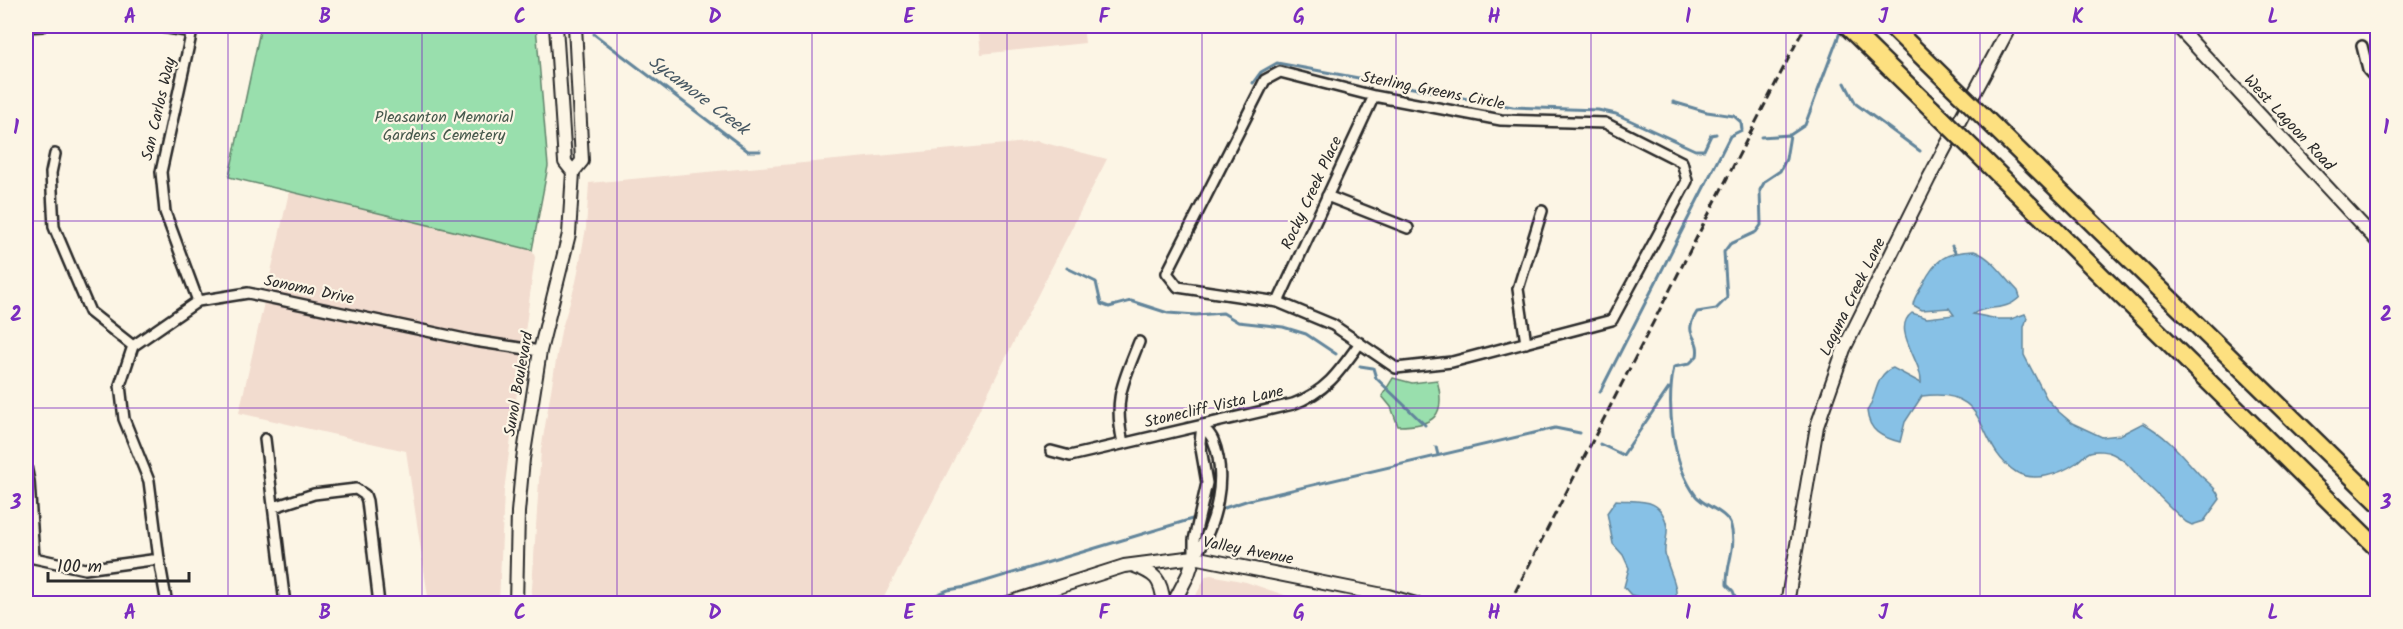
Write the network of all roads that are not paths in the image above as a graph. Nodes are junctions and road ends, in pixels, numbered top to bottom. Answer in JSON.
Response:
{"nodes":[{"id":1,"x":42,"y":26,"type":"edge"},
{"id":2,"x":156,"y":26,"type":"edge"},
{"id":3,"x":575,"y":26,"type":"edge"},
{"id":4,"x":1847,"y":26,"type":"edge"},
{"id":5,"x":2010,"y":26,"type":"edge"},
{"id":6,"x":2177,"y":26,"type":"edge"},
{"id":7,"x":26,"y":27,"type":"edge"},
{"id":8,"x":1893,"y":27,"type":"edge"},
{"id":9,"x":556,"y":28,"type":"edge"},
{"id":10,"x":193,"y":29,"type":"edge"},
{"id":11,"x":2361,"y":46,"type":"dead end"},
{"id":12,"x":2378,"y":81,"type":"edge"},
{"id":13,"x":1374,"y":96,"type":"junction"},
{"id":14,"x":578,"y":110,"type":"junction"},
{"id":15,"x":55,"y":154,"type":"dead end"},
{"id":16,"x":573,"y":172,"type":"junction"},
{"id":17,"x":1327,"y":196,"type":"junction"},
{"id":18,"x":1542,"y":211,"type":"dead end"},
{"id":19,"x":1408,"y":228,"type":"dead end"},
{"id":20,"x":2378,"y":242,"type":"edge"},
{"id":21,"x":198,"y":301,"type":"junction"},
{"id":22,"x":1278,"y":302,"type":"junction"},
{"id":23,"x":1139,"y":342,"type":"dead end"},
{"id":24,"x":1526,"y":343,"type":"junction"},
{"id":25,"x":1360,"y":344,"type":"junction"},
{"id":26,"x":133,"y":346,"type":"junction"},
{"id":27,"x":540,"y":351,"type":"junction"},
{"id":28,"x":1202,"y":425,"type":"junction"},
{"id":29,"x":265,"y":439,"type":"dead end"},
{"id":30,"x":1123,"y":443,"type":"junction"},
{"id":31,"x":1051,"y":451,"type":"dead end"},
{"id":32,"x":26,"y":466,"type":"edge"},
{"id":33,"x":2378,"y":502,"type":"edge"},
{"id":34,"x":274,"y":507,"type":"junction"},
{"id":35,"x":2378,"y":549,"type":"edge"},
{"id":36,"x":1194,"y":557,"type":"junction"},
{"id":37,"x":159,"y":559,"type":"junction"},
{"id":38,"x":1131,"y":565,"type":"junction"},
{"id":39,"x":167,"y":603,"type":"edge"},
{"id":40,"x":285,"y":603,"type":"edge"},
{"id":41,"x":379,"y":603,"type":"edge"},
{"id":42,"x":516,"y":603,"type":"edge"},
{"id":43,"x":1005,"y":603,"type":"edge"},
{"id":44,"x":1164,"y":603,"type":"edge"},
{"id":45,"x":1173,"y":603,"type":"edge"},
{"id":46,"x":1416,"y":603,"type":"edge"},
{"id":47,"x":1787,"y":603,"type":"edge"}],
"edges":[{"from":1,"to":7,"type":"street"},
{"from":2,"to":10,"type":"street"},
{"from":3,"to":14,"type":"street","name":"Sunol Boulevard"},
{"from":4,"to":35,"type":"highway","bridge":true},
{"from":5,"to":47,"type":"street","name":"Laguna Creek Lane"},
{"from":6,"to":20,"type":"street","name":"West Lagoon Road"},
{"from":8,"to":33,"type":"highway","bridge":true},
{"from":9,"to":14,"type":"street"},
{"from":9,"to":16,"type":"street","name":"Sunol Boulevard"},
{"from":10,"to":21,"type":"street","name":"San Carlos Way"},
{"from":11,"to":12,"type":"street"},
{"from":13,"to":17,"type":"street","name":"Rocky Creek Place"},
{"from":13,"to":22,"type":"street","name":"Sterling Greens Circle"},
{"from":13,"to":24,"type":"street","name":"Sterling Greens Circle"},
{"from":14,"to":16,"type":"street","name":"Sunol Boulevard"},
{"from":15,"to":26,"type":"street"},
{"from":16,"to":27,"type":"street","name":"Sunol Boulevard"},
{"from":17,"to":19,"type":"street"},
{"from":17,"to":22,"type":"street","name":"Rocky Creek Place"},
{"from":18,"to":24,"type":"street"},
{"from":21,"to":26,"type":"street","name":"Sonoma Drive"},
{"from":21,"to":27,"type":"street","name":"Sonoma Drive"},
{"from":22,"to":25,"type":"street","name":"Sterling Greens Circle"},
{"from":23,"to":30,"type":"street"},
{"from":24,"to":25,"type":"street","name":"Sterling Greens Circle"},
{"from":25,"to":28,"type":"street","name":"Stonecliff Vista Lane"},
{"from":26,"to":37,"type":"street"},
{"from":27,"to":42,"type":"street","name":"Sunol Boulevard"},
{"from":28,"to":30,"type":"street","name":"Stonecliff Vista Lane"},
{"from":28,"to":36,"type":"street"},
{"from":28,"to":36,"type":"street"},
{"from":29,"to":34,"type":"street"},
{"from":30,"to":31,"type":"street","name":"Stonecliff Vista Lane"},
{"from":32,"to":37,"type":"street"},
{"from":34,"to":40,"type":"street"},
{"from":34,"to":41,"type":"street"},
{"from":36,"to":38,"type":"street","name":"Valley Avenue"},
{"from":36,"to":45,"type":"street"},
{"from":36,"to":46,"type":"street","name":"Valley Avenue"},
{"from":37,"to":39,"type":"street"},
{"from":38,"to":43,"type":"street","name":"Valley Avenue"},
{"from":38,"to":44,"type":"street"}]}
